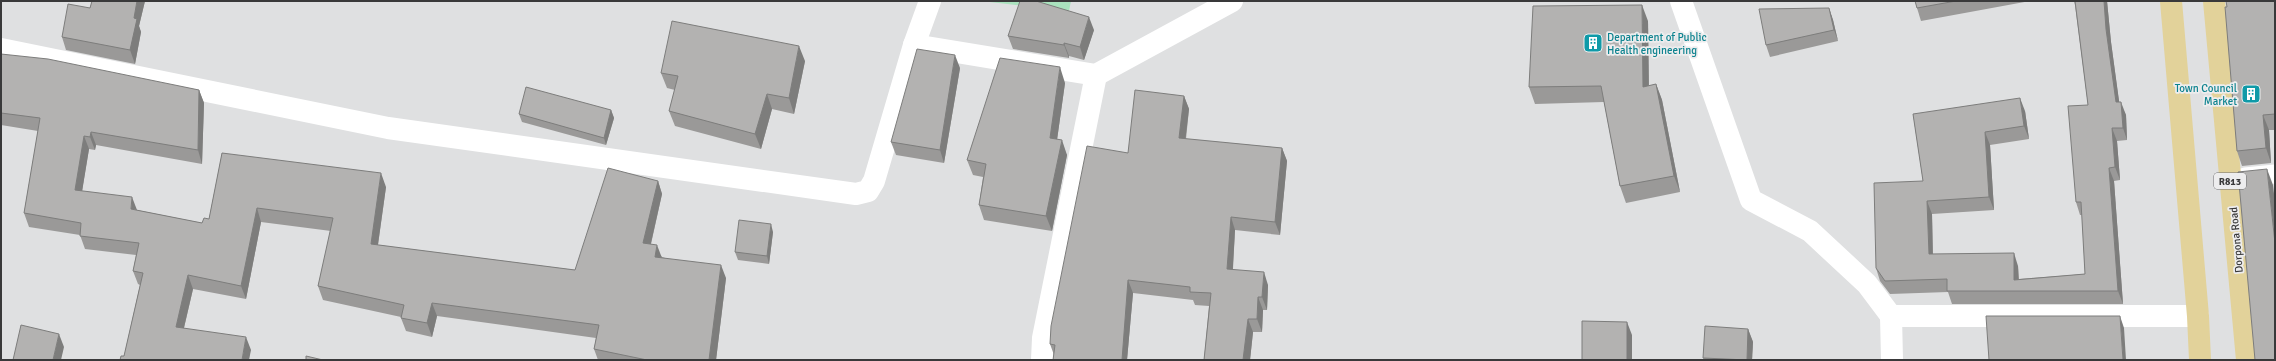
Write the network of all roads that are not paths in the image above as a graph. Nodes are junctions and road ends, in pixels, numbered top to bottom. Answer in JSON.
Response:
{"nodes":[{"id":1,"x":930,"y":1,"type":"edge"},
{"id":2,"x":1232,"y":1,"type":"edge"},
{"id":3,"x":1681,"y":1,"type":"edge"},
{"id":4,"x":2171,"y":1,"type":"edge"},
{"id":5,"x":2214,"y":1,"type":"edge"},
{"id":6,"x":914,"y":45,"type":"junction"},
{"id":7,"x":1,"y":49,"type":"edge"},
{"id":8,"x":1096,"y":75,"type":"junction"},
{"id":9,"x":2275,"y":174,"type":"edge"},
{"id":10,"x":2230,"y":178,"type":"junction"},
{"id":11,"x":1891,"y":316,"type":"junction"},
{"id":12,"x":2198,"y":316,"type":"junction"},
{"id":13,"x":1042,"y":360,"type":"edge"},
{"id":14,"x":1892,"y":360,"type":"edge"},
{"id":15,"x":2200,"y":360,"type":"edge"},
{"id":16,"x":2247,"y":360,"type":"edge"}],
"edges":[{"from":1,"to":6,"type":"street"},
{"from":2,"to":8,"type":"street"},
{"from":3,"to":11,"type":"street"},
{"from":4,"to":12,"type":"main road"},
{"from":5,"to":10,"type":"main road","name":"Dorpona Road","number":"R813"},
{"from":6,"to":7,"type":"street"},
{"from":6,"to":8,"type":"street"},
{"from":8,"to":13,"type":"street"},
{"from":9,"to":10,"type":"lane"},
{"from":10,"to":16,"type":"main road","name":"Dorpona Road","number":"R813"},
{"from":11,"to":12,"type":"street"},
{"from":11,"to":14,"type":"street"},
{"from":12,"to":15,"type":"main road"}]}
